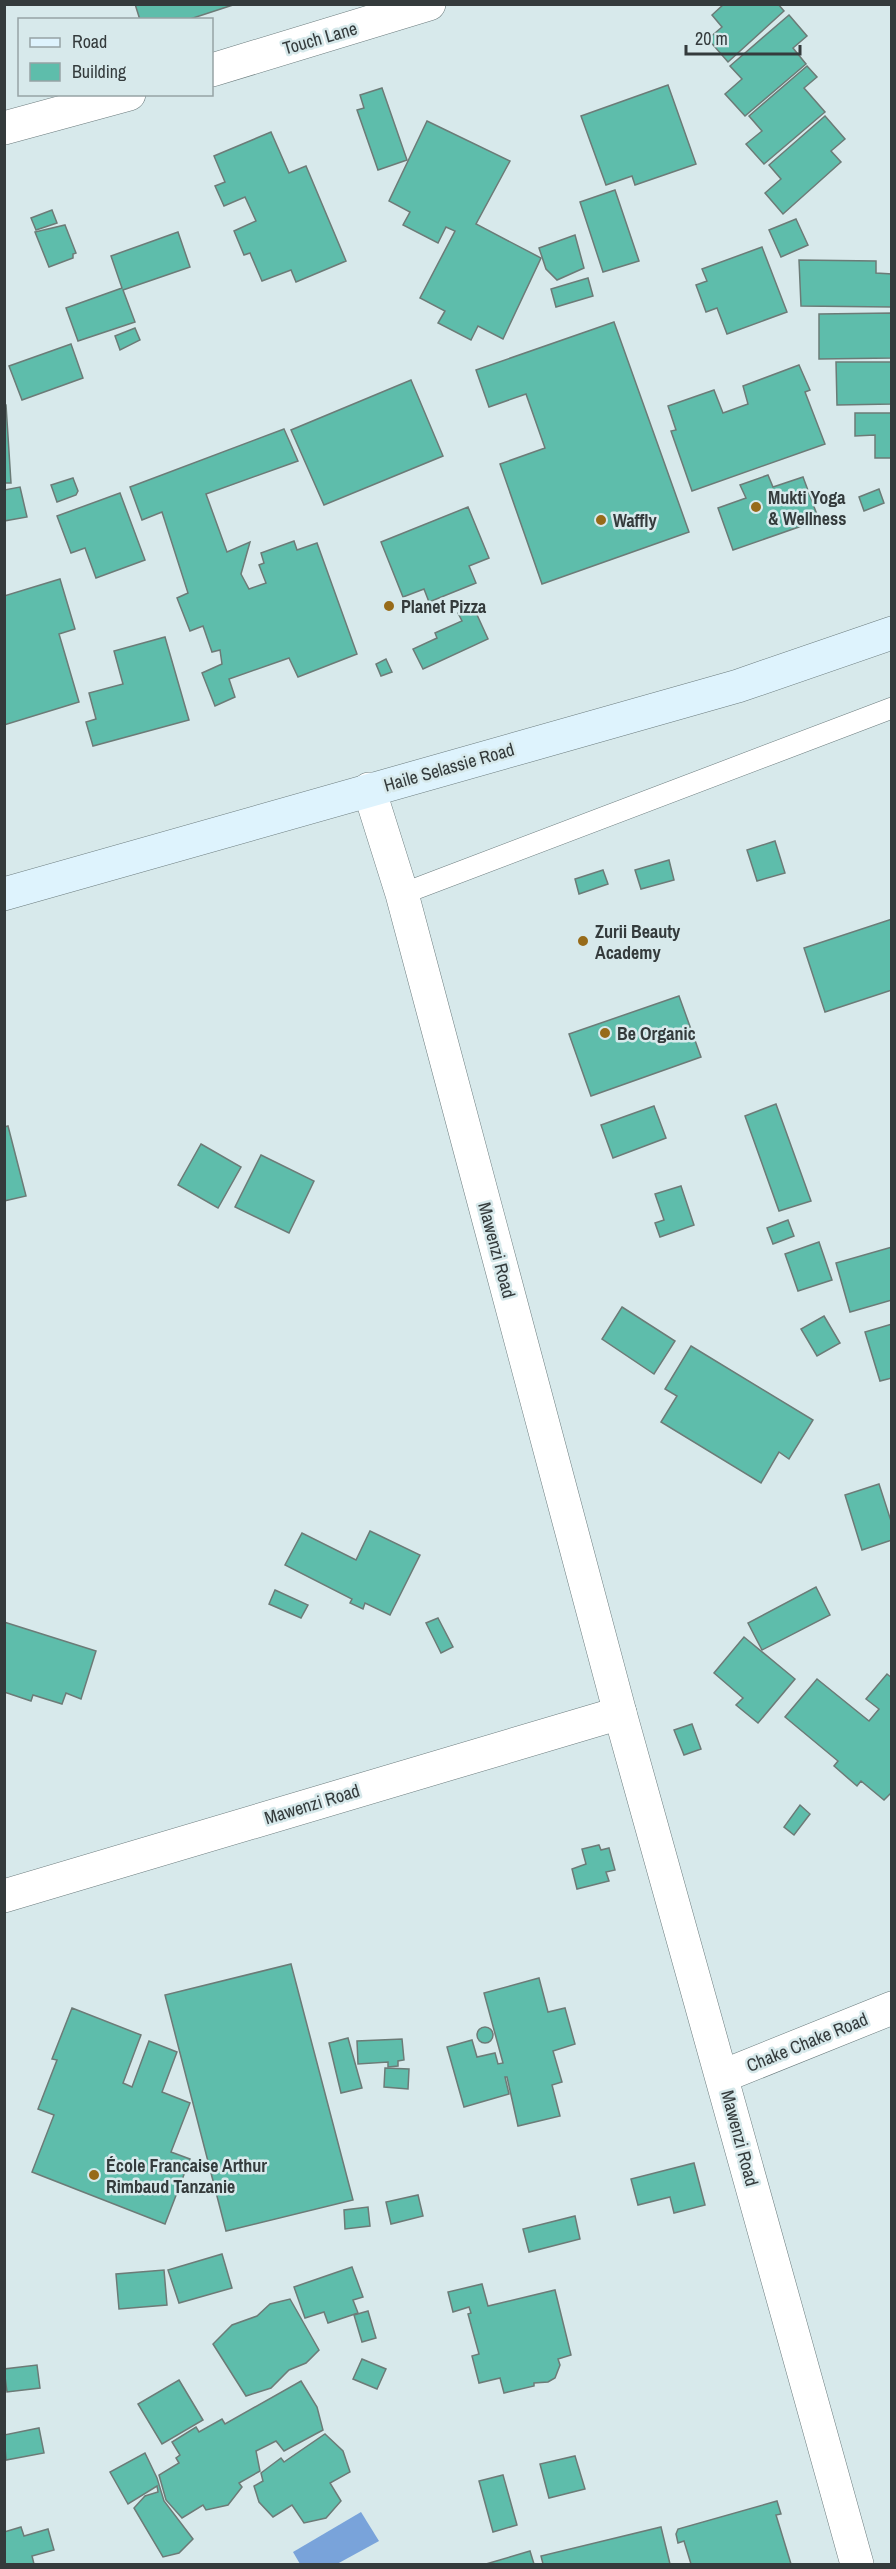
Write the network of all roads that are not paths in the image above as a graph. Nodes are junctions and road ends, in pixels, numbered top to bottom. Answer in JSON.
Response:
{"nodes":[{"id":1,"x":429,"y":4,"type":"edge"},
{"id":2,"x":213,"y":70,"type":"edge"},
{"id":3,"x":122,"y":96,"type":"edge"},
{"id":4,"x":4,"y":128,"type":"edge"},
{"id":5,"x":891,"y":633,"type":"edge"},
{"id":6,"x":891,"y":708,"type":"edge"},
{"id":7,"x":369,"y":789,"type":"junction"},
{"id":8,"x":4,"y":894,"type":"edge"},
{"id":9,"x":402,"y":894,"type":"junction"},
{"id":10,"x":620,"y":1713,"type":"junction"},
{"id":11,"x":4,"y":1896,"type":"edge"},
{"id":12,"x":891,"y":2007,"type":"edge"},
{"id":13,"x":723,"y":2076,"type":"junction"},
{"id":14,"x":857,"y":2565,"type":"edge"}],
"edges":[{"from":1,"to":2,"type":"street","name":"Touch Lane"},
{"from":3,"to":4,"type":"street"},
{"from":5,"to":7,"type":"street","name":"Haile Selassie Road"},
{"from":6,"to":9,"type":"lane"},
{"from":7,"to":8,"type":"street","name":"Haile Selassie Road"},
{"from":7,"to":9,"type":"street","name":"Mawenzi Road"},
{"from":9,"to":10,"type":"street","name":"Mawenzi Road"},
{"from":10,"to":11,"type":"street","name":"Mawenzi Road"},
{"from":10,"to":13,"type":"street","name":"Mawenzi Road"},
{"from":12,"to":13,"type":"street","name":"Chake Chake Road"},
{"from":13,"to":14,"type":"street","name":"Mawenzi Road"}]}
